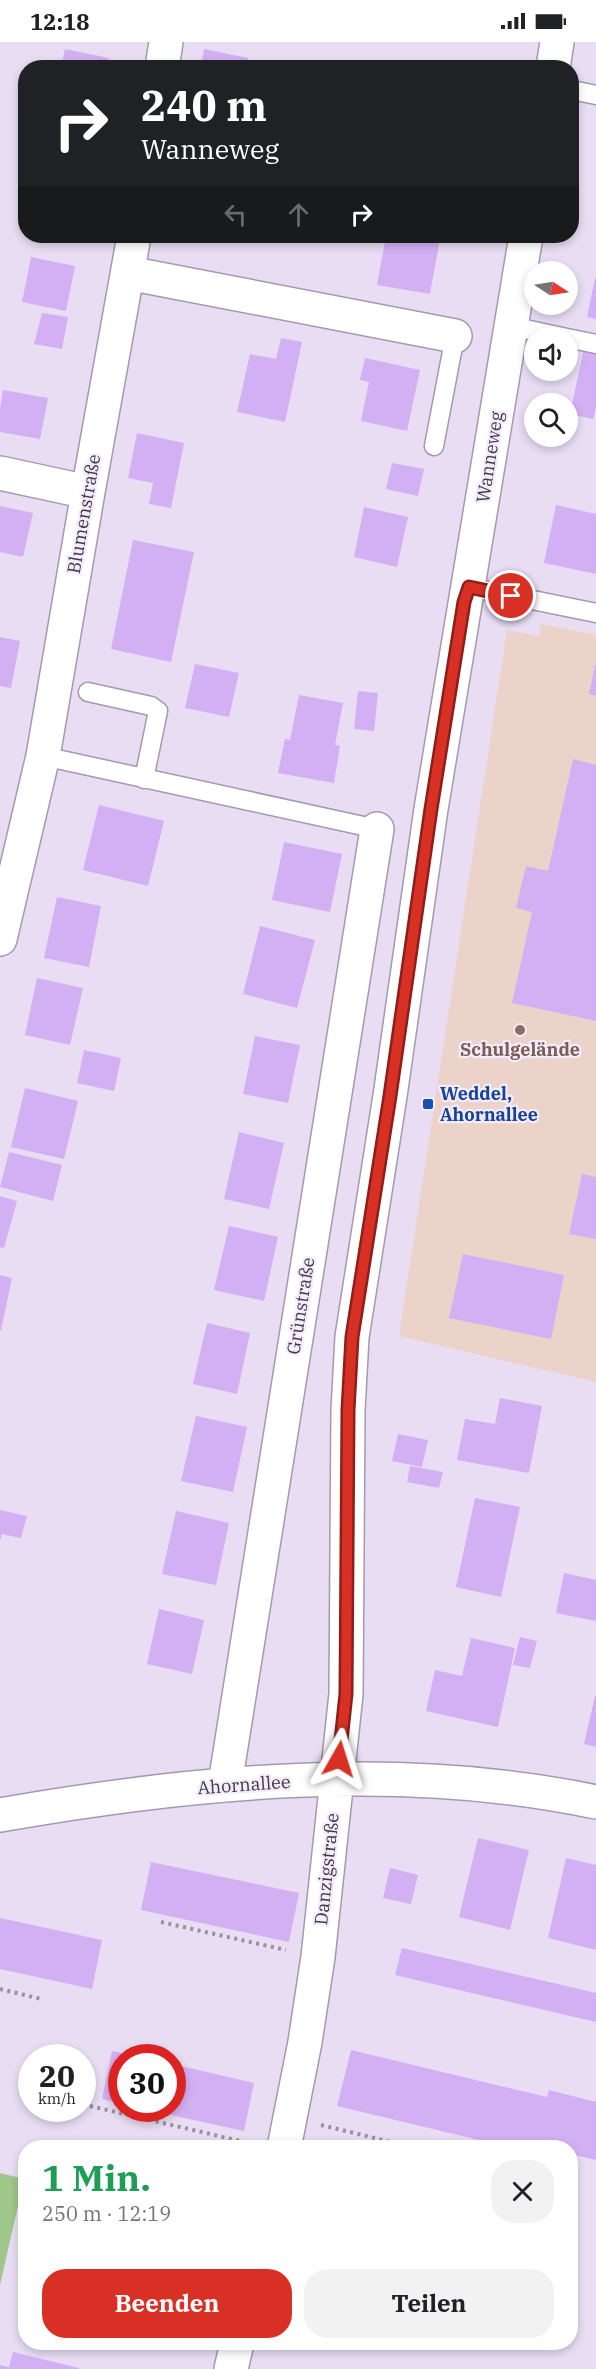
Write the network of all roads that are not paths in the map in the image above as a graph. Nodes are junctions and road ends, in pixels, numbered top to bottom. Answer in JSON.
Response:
{"nodes":[{"id":1,"x":166,"y":42,"type":"edge"},
{"id":2,"x":557,"y":42,"type":"edge"},
{"id":3,"x":163,"y":60,"type":"edge"},
{"id":4,"x":554,"y":60,"type":"edge"},
{"id":5,"x":579,"y":91,"type":"edge"},
{"id":6,"x":596,"y":95,"type":"edge"},
{"id":7,"x":133,"y":243,"type":"edge"},
{"id":8,"x":525,"y":243,"type":"edge"},
{"id":9,"x":128,"y":273,"type":"junction"},
{"id":10,"x":511,"y":326,"type":"junction"},
{"id":11,"x":524,"y":329,"type":"edge"},
{"id":12,"x":455,"y":336,"type":"joint"},
{"id":13,"x":578,"y":340,"type":"edge"},
{"id":14,"x":596,"y":344,"type":"edge"},
{"id":15,"x":434,"y":446,"type":"dead end"},
{"id":16,"x":0,"y":473,"type":"edge"},
{"id":17,"x":88,"y":492,"type":"junction"},
{"id":18,"x":469,"y":587,"type":"junction"},
{"id":19,"x":596,"y":613,"type":"edge"},
{"id":20,"x":88,"y":692,"type":"dead end"},
{"id":21,"x":43,"y":756,"type":"junction"},
{"id":22,"x":144,"y":779,"type":"junction"},
{"id":23,"x":377,"y":829,"type":"joint"},
{"id":24,"x":0,"y":939,"type":"edge"},
{"id":25,"x":337,"y":1780,"type":"junction"},
{"id":26,"x":225,"y":1784,"type":"junction"},
{"id":27,"x":596,"y":1802,"type":"edge"},
{"id":28,"x":0,"y":1815,"type":"edge"},
{"id":29,"x":278,"y":2137,"type":"edge"},
{"id":30,"x":235,"y":2350,"type":"edge"},
{"id":31,"x":231,"y":2369,"type":"edge"}],
"edges":[{"from":1,"to":3,"type":"street"},
{"from":2,"to":4,"type":"street"},
{"from":5,"to":6,"type":"lane"},
{"from":7,"to":9,"type":"street","name":"Blumenstraße"},
{"from":8,"to":10,"type":"street","name":"Wanneweg"},
{"from":9,"to":12,"type":"street"},
{"from":9,"to":17,"type":"street","name":"Blumenstraße"},
{"from":10,"to":11,"type":"lane"},
{"from":10,"to":18,"type":"street","name":"Wanneweg"},
{"from":12,"to":15,"type":"lane"},
{"from":13,"to":14,"type":"lane"},
{"from":16,"to":17,"type":"street"},
{"from":17,"to":21,"type":"street","name":"Blumenstraße"},
{"from":18,"to":19,"type":"lane"},
{"from":18,"to":25,"type":"street","name":"Wanneweg"},
{"from":20,"to":22,"type":"lane"},
{"from":21,"to":22,"type":"lane"},
{"from":21,"to":24,"type":"street","name":"Blumenstraße"},
{"from":22,"to":23,"type":"lane"},
{"from":23,"to":26,"type":"street","name":"Grünstraße"},
{"from":25,"to":26,"type":"street","name":"Ahornallee"},
{"from":25,"to":27,"type":"street","name":"Ahornallee"},
{"from":25,"to":29,"type":"street","name":"Danzigstraße"},
{"from":26,"to":28,"type":"street","name":"Ahornallee"},
{"from":30,"to":31,"type":"street"}]}
